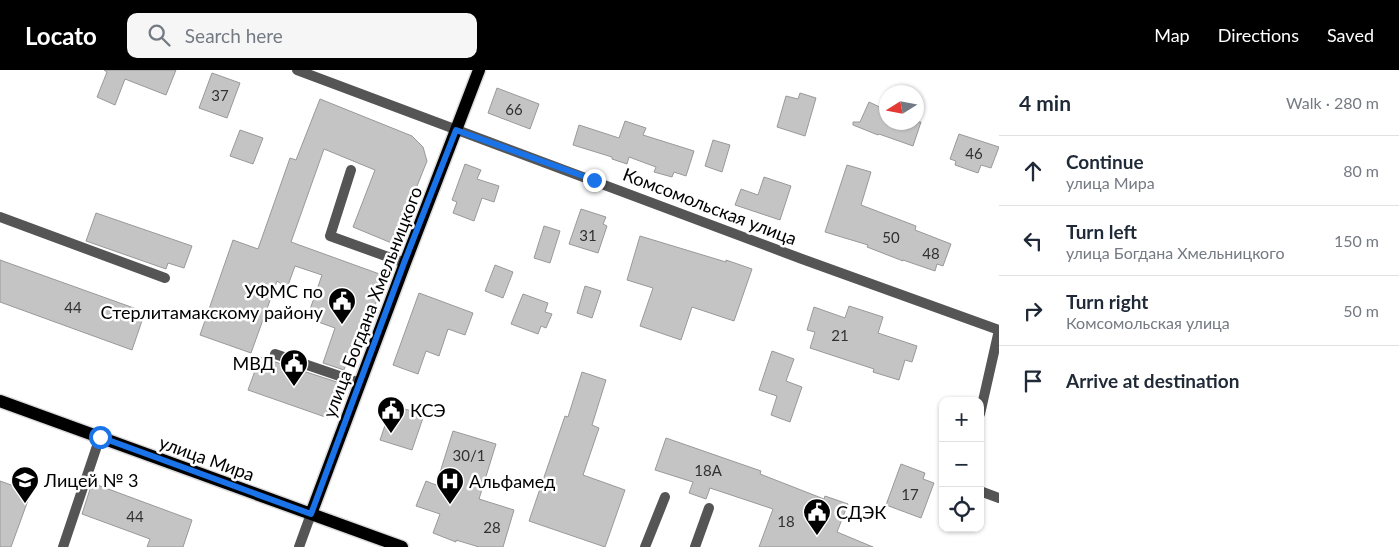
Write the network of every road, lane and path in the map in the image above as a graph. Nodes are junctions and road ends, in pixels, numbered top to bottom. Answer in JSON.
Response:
{"nodes":[{"id":1,"x":297,"y":70,"type":"edge"},
{"id":2,"x":479,"y":70,"type":"edge"},
{"id":3,"x":456,"y":130,"type":"junction"},
{"id":4,"x":351,"y":170,"type":"dead end"},
{"id":5,"x":0,"y":217,"type":"edge"},
{"id":6,"x":404,"y":263,"type":"junction"},
{"id":7,"x":165,"y":278,"type":"dead end"},
{"id":8,"x":999,"y":330,"type":"edge"},
{"id":9,"x":275,"y":354,"type":"dead end"},
{"id":10,"x":360,"y":383,"type":"junction"},
{"id":11,"x":984,"y":397,"type":"edge"},
{"id":12,"x":0,"y":401,"type":"edge"},
{"id":13,"x":100,"y":437,"type":"junction"},
{"id":14,"x":984,"y":492,"type":"edge"},
{"id":15,"x":665,"y":497,"type":"dead end"},
{"id":16,"x":999,"y":498,"type":"edge"},
{"id":17,"x":709,"y":508,"type":"dead end"},
{"id":18,"x":311,"y":514,"type":"junction"},
{"id":19,"x":63,"y":547,"type":"edge"},
{"id":20,"x":299,"y":547,"type":"edge"},
{"id":21,"x":402,"y":547,"type":"edge"},
{"id":22,"x":645,"y":547,"type":"edge"},
{"id":23,"x":695,"y":547,"type":"edge"}],
"edges":[{"from":1,"to":3,"type":"street","name":"Комсомольская улица"},
{"from":2,"to":3,"type":"main road","name":"улица Богдана Хмельницкого"},
{"from":3,"to":6,"type":"main road","name":"улица Богдана Хмельницкого"},
{"from":3,"to":8,"type":"street","name":"Комсомольская улица"},
{"from":4,"to":6,"type":"street"},
{"from":5,"to":7,"type":"street"},
{"from":6,"to":10,"type":"main road","name":"улица Богдана Хмельницкого"},
{"from":8,"to":11,"type":"street"},
{"from":9,"to":10,"type":"street"},
{"from":10,"to":18,"type":"main road","name":"улица Богдана Хмельницкого"},
{"from":12,"to":13,"type":"main road","name":"улица Мира"},
{"from":13,"to":18,"type":"main road","name":"улица Мира"},
{"from":13,"to":19,"type":"street"},
{"from":14,"to":16,"type":"street"},
{"from":15,"to":22,"type":"street"},
{"from":17,"to":23,"type":"street"},
{"from":18,"to":20,"type":"street","name":"улица Богдана Хмельницкого"},
{"from":18,"to":21,"type":"main road","name":"улица Мира"}]}
